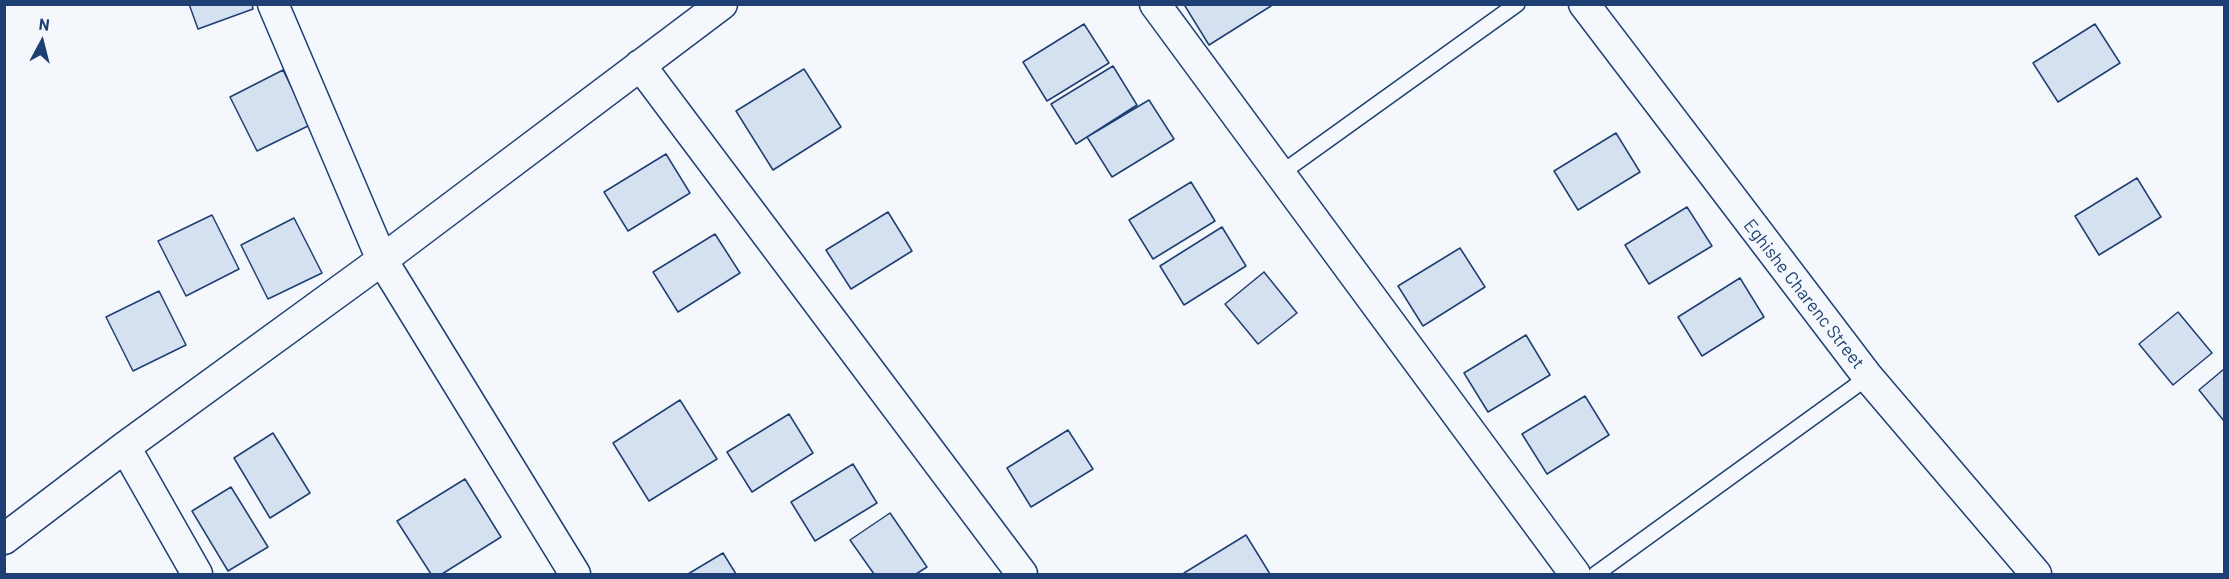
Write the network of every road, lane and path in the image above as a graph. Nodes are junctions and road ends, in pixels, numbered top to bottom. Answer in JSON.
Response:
{"nodes":[{"id":1,"x":273,"y":4,"type":"edge"},
{"id":2,"x":722,"y":4,"type":"edge"},
{"id":3,"x":1155,"y":4,"type":"edge"},
{"id":4,"x":1517,"y":4,"type":"edge"},
{"id":5,"x":1584,"y":4,"type":"edge"},
{"id":6,"x":640,"y":65,"type":"junction"},
{"id":7,"x":1280,"y":174,"type":"junction"},
{"id":8,"x":382,"y":260,"type":"junction"},
{"id":9,"x":1868,"y":377,"type":"junction"},
{"id":10,"x":125,"y":447,"type":"junction"},
{"id":11,"x":4,"y":539,"type":"edge"},
{"id":12,"x":197,"y":574,"type":"edge"},
{"id":13,"x":574,"y":574,"type":"edge"},
{"id":14,"x":1022,"y":574,"type":"edge"},
{"id":15,"x":1575,"y":574,"type":"edge"},
{"id":16,"x":1596,"y":574,"type":"edge"},
{"id":17,"x":2036,"y":574,"type":"edge"}],
"edges":[{"from":1,"to":8,"type":"street"},
{"from":2,"to":6,"type":"street"},
{"from":3,"to":7,"type":"street"},
{"from":4,"to":7,"type":"lane"},
{"from":5,"to":9,"type":"street","name":"Eghishe Charenc Street"},
{"from":6,"to":8,"type":"street"},
{"from":6,"to":14,"type":"street"},
{"from":7,"to":15,"type":"street"},
{"from":8,"to":10,"type":"street"},
{"from":8,"to":13,"type":"street"},
{"from":9,"to":16,"type":"lane"},
{"from":9,"to":17,"type":"street","name":"Eghishe Charenc Street"},
{"from":10,"to":11,"type":"street"},
{"from":10,"to":12,"type":"street"}]}
